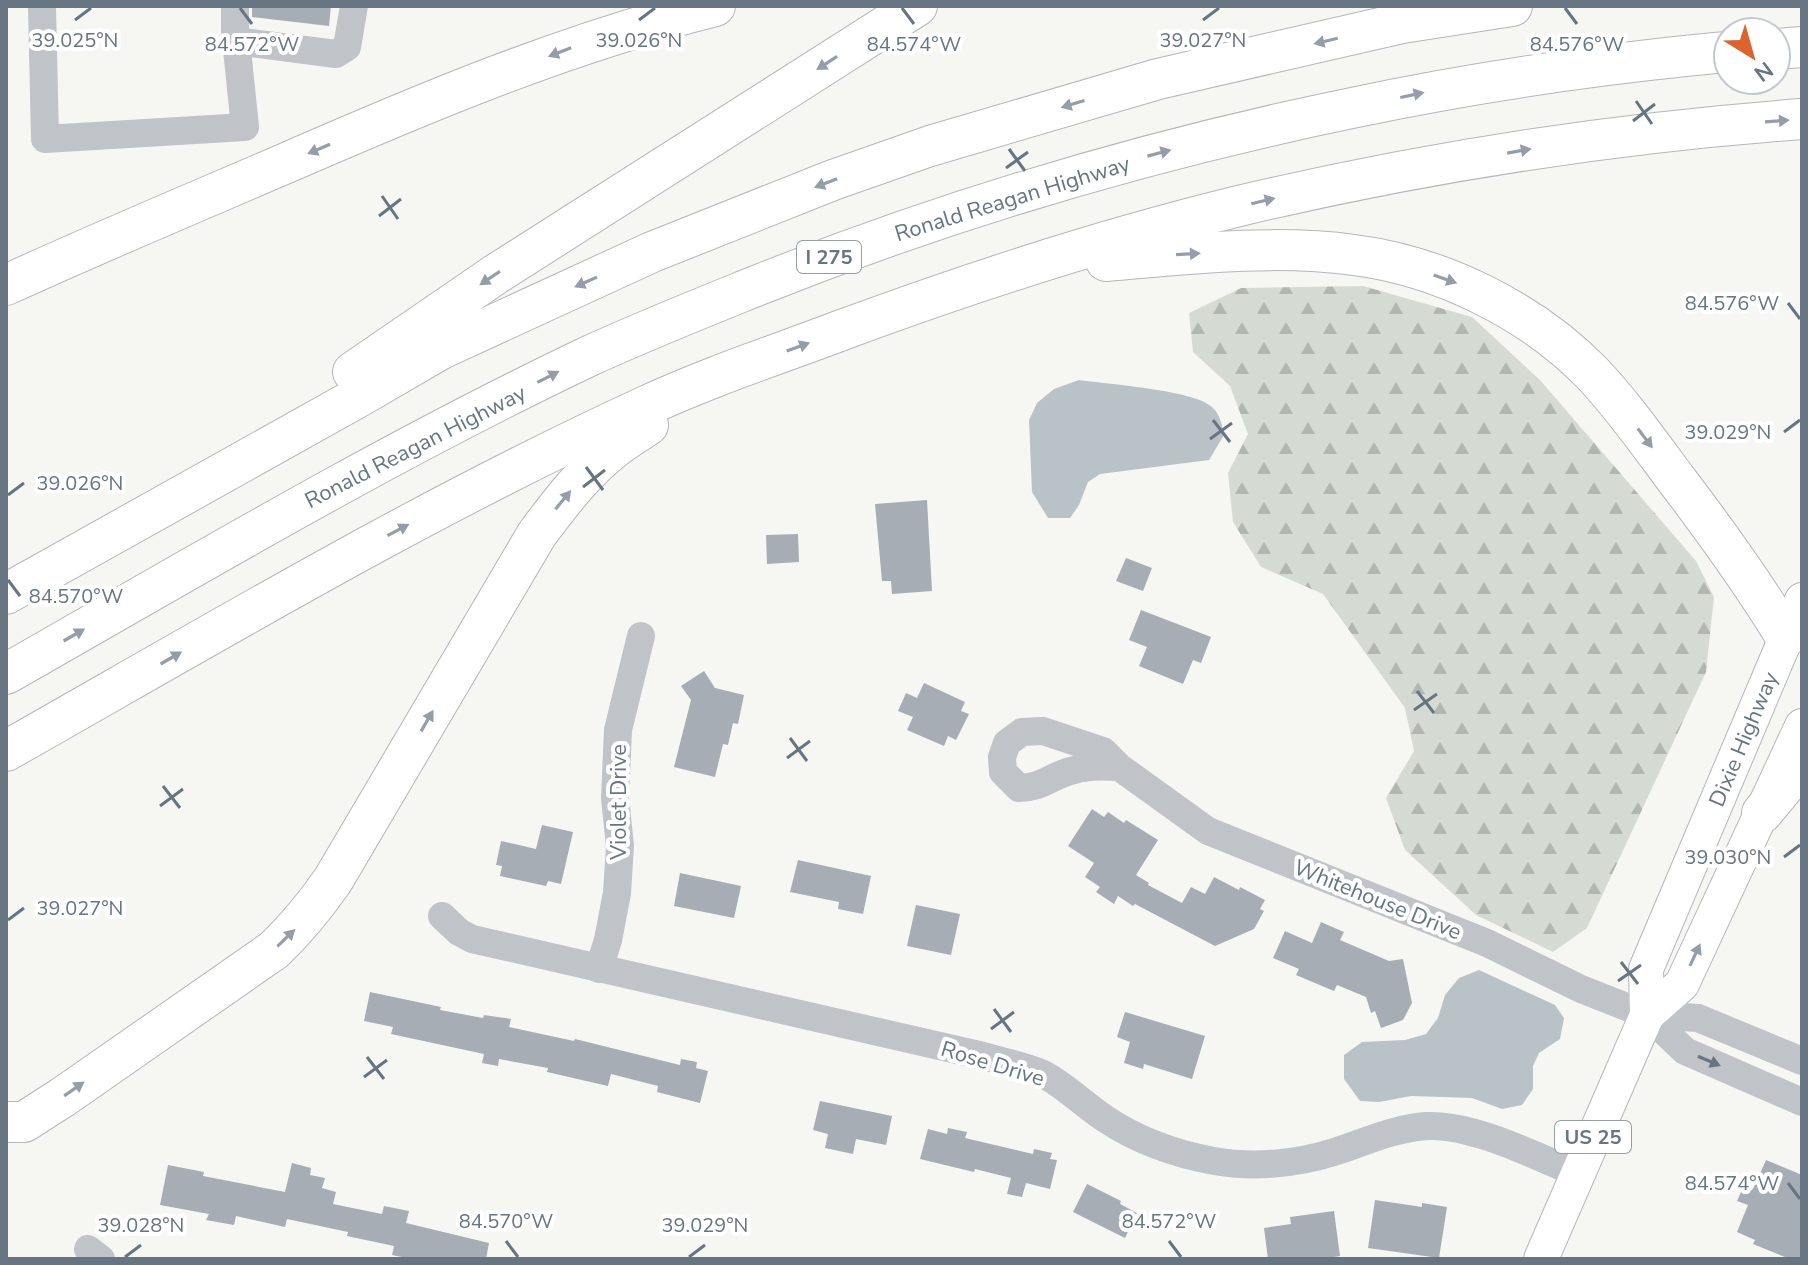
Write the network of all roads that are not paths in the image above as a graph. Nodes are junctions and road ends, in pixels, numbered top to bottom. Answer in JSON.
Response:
{"nodes":[{"id":1,"x":42,"y":6,"type":"edge"},
{"id":2,"x":235,"y":6,"type":"edge"},
{"id":3,"x":354,"y":6,"type":"edge"},
{"id":4,"x":715,"y":6,"type":"edge"},
{"id":5,"x":917,"y":6,"type":"edge"},
{"id":6,"x":1512,"y":6,"type":"edge"},
{"id":7,"x":236,"y":41,"type":"junction"},
{"id":8,"x":1712,"y":53,"type":"edge"},
{"id":9,"x":1802,"y":119,"type":"edge"},
{"id":10,"x":82,"y":251,"type":"junction"},
{"id":11,"x":6,"y":262,"type":"edge"},
{"id":12,"x":1027,"y":267,"type":"junction"},
{"id":13,"x":6,"y":285,"type":"edge"},
{"id":14,"x":725,"y":373,"type":"junction"},
{"id":15,"x":141,"y":518,"type":"junction"},
{"id":16,"x":6,"y":594,"type":"edge"},
{"id":17,"x":1802,"y":600,"type":"edge"},
{"id":18,"x":641,"y":636,"type":"dead end"},
{"id":19,"x":1786,"y":637,"type":"junction"},
{"id":20,"x":6,"y":674,"type":"edge"},
{"id":21,"x":1802,"y":726,"type":"edge"},
{"id":22,"x":6,"y":751,"type":"edge"},
{"id":23,"x":1802,"y":765,"type":"edge"},
{"id":24,"x":1119,"y":767,"type":"dead end"},
{"id":25,"x":1762,"y":813,"type":"junction"},
{"id":26,"x":442,"y":916,"type":"dead end"},
{"id":27,"x":599,"y":969,"type":"junction"},
{"id":28,"x":1647,"y":1015,"type":"junction"},
{"id":29,"x":1802,"y":1061,"type":"edge"},
{"id":30,"x":1802,"y":1102,"type":"edge"},
{"id":31,"x":12,"y":1130,"type":"edge"},
{"id":32,"x":1577,"y":1173,"type":"junction"},
{"id":33,"x":1541,"y":1259,"type":"edge"}],
"edges":[{"from":1,"to":7,"type":"street"},
{"from":2,"to":7,"type":"street"},
{"from":3,"to":7,"type":"street"},
{"from":4,"to":10,"type":"highway","one_way":true},
{"from":5,"to":15,"type":"highway","one_way":true},
{"from":6,"to":15,"type":"highway","one_way":true},
{"from":20,"to":8,"type":"highway","name":"Ronald Reagan Highway","number":"I 275","one_way":true},
{"from":12,"to":9,"type":"highway","one_way":true},
{"from":10,"to":11,"type":"highway"},
{"from":10,"to":13,"type":"highway"},
{"from":14,"to":12,"type":"highway","one_way":true},
{"from":12,"to":19,"type":"highway","one_way":true},
{"from":22,"to":14,"type":"highway","one_way":true},
{"from":31,"to":14,"type":"highway","one_way":true},
{"from":15,"to":16,"type":"highway"},
{"from":17,"to":19,"type":"main road","name":"Dixie Highway","number":"US 25"},
{"from":18,"to":27,"type":"street","name":"Violet Drive"},
{"from":19,"to":28,"type":"main road","name":"Dixie Highway","number":"US 25"},
{"from":21,"to":25,"type":"main road","name":"Dixie Highway","number":"US 25"},
{"from":23,"to":25,"type":"highway"},
{"from":24,"to":28,"type":"street","name":"Whitehouse Drive"},
{"from":28,"to":25,"type":"main road","name":"Dixie Highway","number":"US 25","one_way":true},
{"from":26,"to":27,"type":"street","name":"Rose Drive"},
{"from":27,"to":32,"type":"street","name":"Rose Drive"},
{"from":28,"to":29,"type":"street"},
{"from":28,"to":30,"type":"street","one_way":true},
{"from":28,"to":32,"type":"main road","name":"Dixie Highway","number":"US 25"},
{"from":32,"to":33,"type":"main road","name":"Dixie Highway","number":"US 25"}]}
